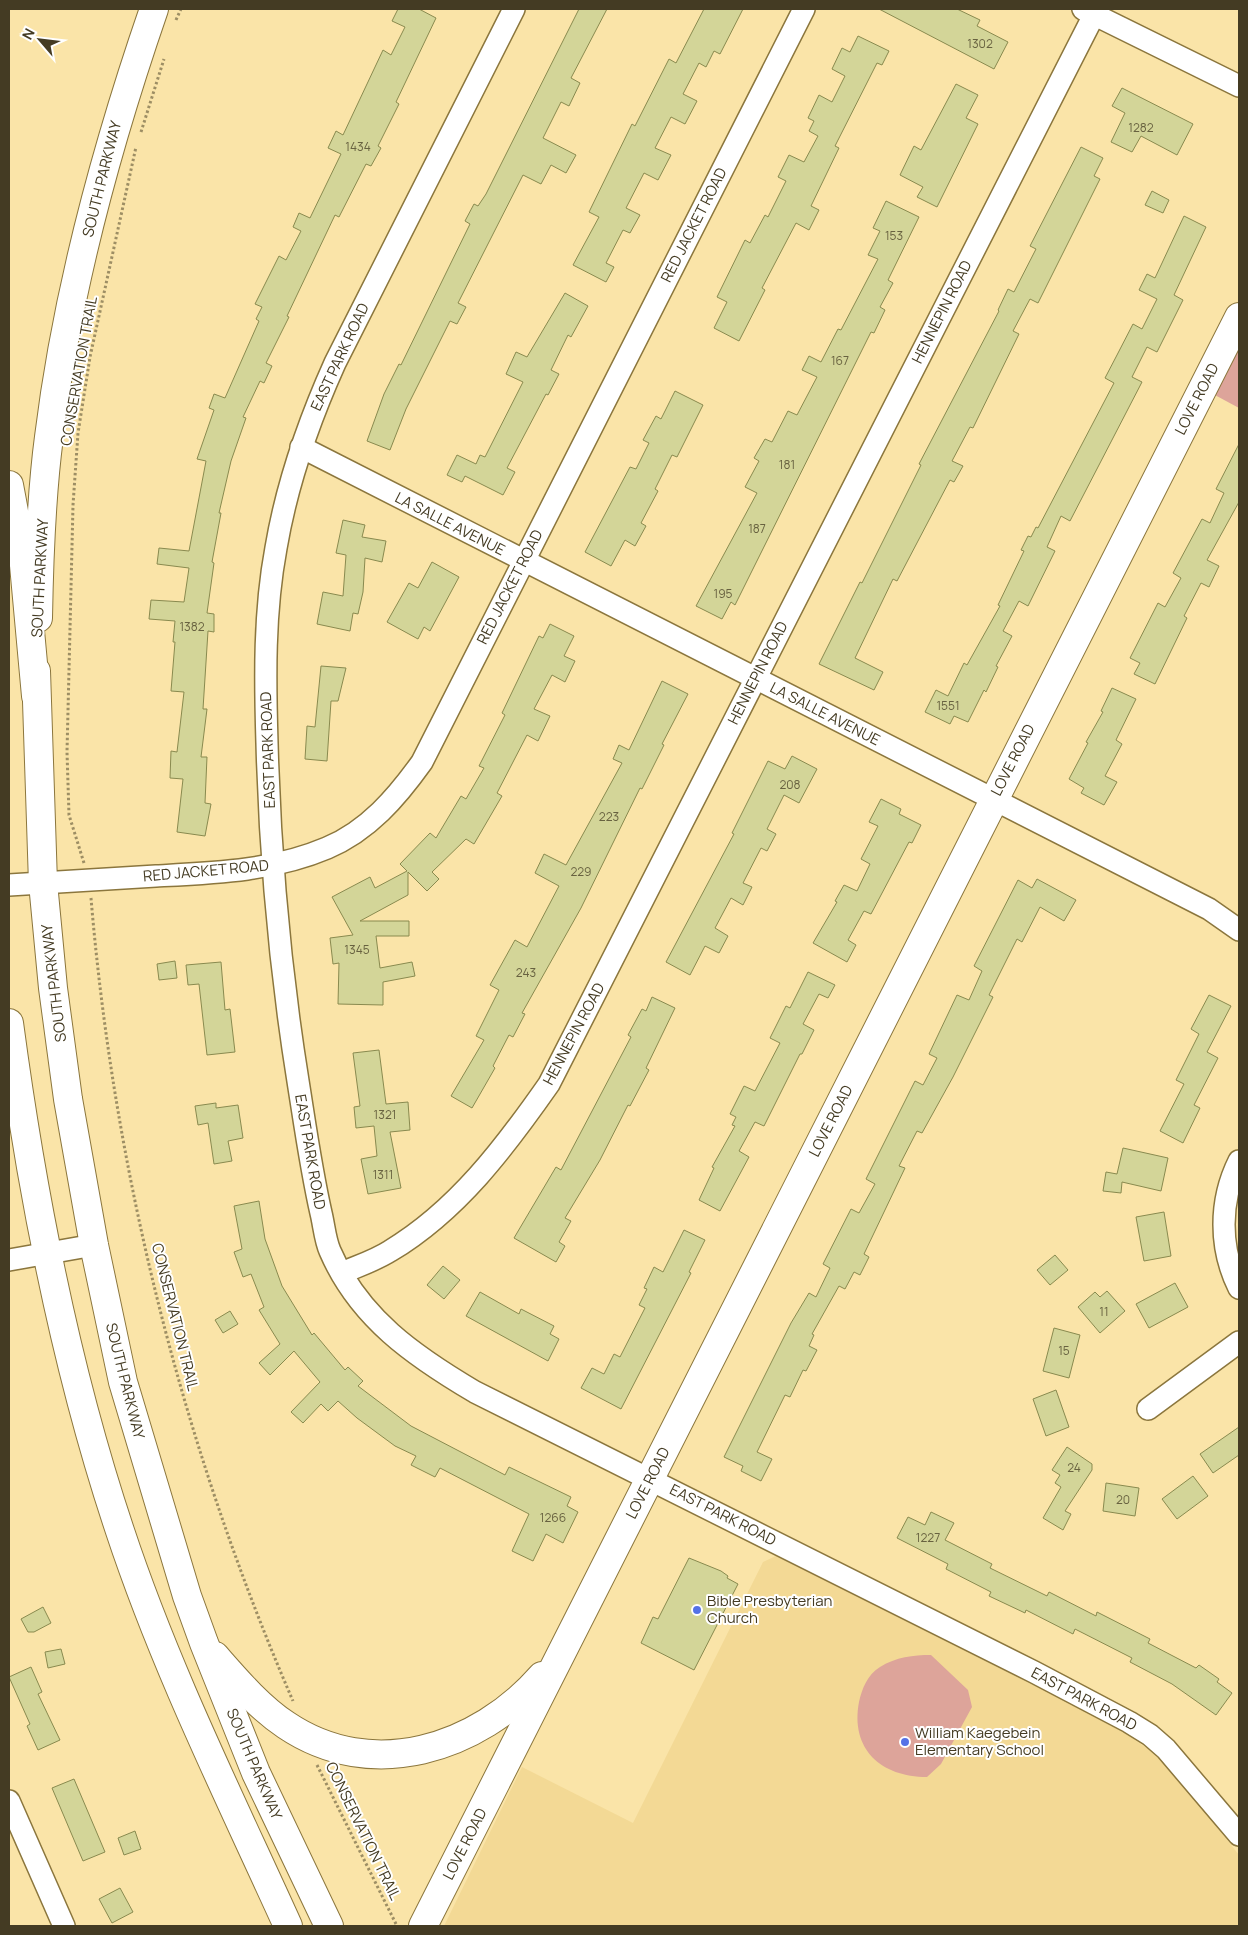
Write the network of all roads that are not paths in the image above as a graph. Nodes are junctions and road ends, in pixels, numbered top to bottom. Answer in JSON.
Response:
{"nodes":[{"id":1,"x":514,"y":9,"type":"edge"},
{"id":2,"x":804,"y":9,"type":"edge"},
{"id":3,"x":1091,"y":11,"type":"edge"},
{"id":4,"x":164,"y":18,"type":"edge"},
{"id":5,"x":1239,"y":86,"type":"edge"},
{"id":6,"x":1239,"y":317,"type":"edge"},
{"id":7,"x":301,"y":448,"type":"junction"},
{"id":8,"x":9,"y":485,"type":"edge"},
{"id":9,"x":524,"y":561,"type":"junction"},
{"id":10,"x":756,"y":678,"type":"junction"},
{"id":11,"x":36,"y":696,"type":"junction"},
{"id":12,"x":993,"y":800,"type":"junction"},
{"id":13,"x":273,"y":866,"type":"junction"},
{"id":14,"x":43,"y":883,"type":"junction"},
{"id":15,"x":9,"y":885,"type":"edge"},
{"id":16,"x":1239,"y":930,"type":"edge"},
{"id":17,"x":9,"y":1024,"type":"edge"},
{"id":18,"x":1239,"y":1161,"type":"edge"},
{"id":19,"x":94,"y":1244,"type":"junction"},
{"id":20,"x":47,"y":1251,"type":"junction"},
{"id":21,"x":9,"y":1260,"type":"edge"},
{"id":22,"x":342,"y":1273,"type":"junction"},
{"id":23,"x":1239,"y":1288,"type":"edge"},
{"id":24,"x":1239,"y":1342,"type":"edge"},
{"id":25,"x":1148,"y":1408,"type":"dead end"},
{"id":26,"x":650,"y":1479,"type":"junction"},
{"id":27,"x":204,"y":1644,"type":"junction"},
{"id":28,"x":561,"y":1654,"type":"junction"},
{"id":29,"x":9,"y":1804,"type":"edge"},
{"id":30,"x":1239,"y":1835,"type":"edge"},
{"id":31,"x":250,"y":1843,"type":"junction"},
{"id":32,"x":64,"y":1926,"type":"edge"},
{"id":33,"x":274,"y":1926,"type":"edge"},
{"id":34,"x":288,"y":1926,"type":"edge"},
{"id":35,"x":329,"y":1926,"type":"edge"},
{"id":36,"x":423,"y":1926,"type":"edge"}],
"edges":[{"from":1,"to":7,"type":"street","name":"EAST PARK ROAD"},
{"from":2,"to":9,"type":"street","name":"RED JACKET ROAD"},
{"from":3,"to":5,"type":"street"},
{"from":3,"to":10,"type":"street","name":"HENNEPIN ROAD"},
{"from":4,"to":11,"type":"main road","name":"SOUTH PARKWAY"},
{"from":6,"to":12,"type":"main road","name":"LOVE ROAD"},
{"from":7,"to":9,"type":"street","name":"LA SALLE AVENUE"},
{"from":7,"to":13,"type":"street","name":"EAST PARK ROAD"},
{"from":8,"to":11,"type":"main road"},
{"from":9,"to":10,"type":"street","name":"LA SALLE AVENUE"},
{"from":9,"to":13,"type":"street","name":"RED JACKET ROAD"},
{"from":10,"to":12,"type":"street","name":"LA SALLE AVENUE"},
{"from":10,"to":22,"type":"street","name":"HENNEPIN ROAD"},
{"from":11,"to":14,"type":"main road","name":"SOUTH PARKWAY"},
{"from":12,"to":16,"type":"street","name":"LA SALLE AVENUE"},
{"from":12,"to":26,"type":"main road","name":"LOVE ROAD"},
{"from":13,"to":14,"type":"street","name":"RED JACKET ROAD"},
{"from":13,"to":22,"type":"street","name":"EAST PARK ROAD"},
{"from":14,"to":15,"type":"street","name":"RED JACKET ROAD"},
{"from":14,"to":19,"type":"main road","name":"SOUTH PARKWAY"},
{"from":17,"to":20,"type":"main road"},
{"from":18,"to":23,"type":"street"},
{"from":19,"to":20,"type":"street"},
{"from":19,"to":27,"type":"main road","name":"SOUTH PARKWAY"},
{"from":20,"to":21,"type":"street"},
{"from":20,"to":31,"type":"main road"},
{"from":22,"to":26,"type":"street","name":"EAST PARK ROAD"},
{"from":24,"to":25,"type":"street"},
{"from":26,"to":28,"type":"main road","name":"LOVE ROAD"},
{"from":26,"to":30,"type":"street","name":"EAST PARK ROAD"},
{"from":27,"to":28,"type":"main road"},
{"from":27,"to":35,"type":"main road","name":"SOUTH PARKWAY"},
{"from":28,"to":36,"type":"main road","name":"LOVE ROAD"},
{"from":29,"to":32,"type":"street"},
{"from":31,"to":33,"type":"main road"},
{"from":31,"to":34,"type":"main road"}]}
